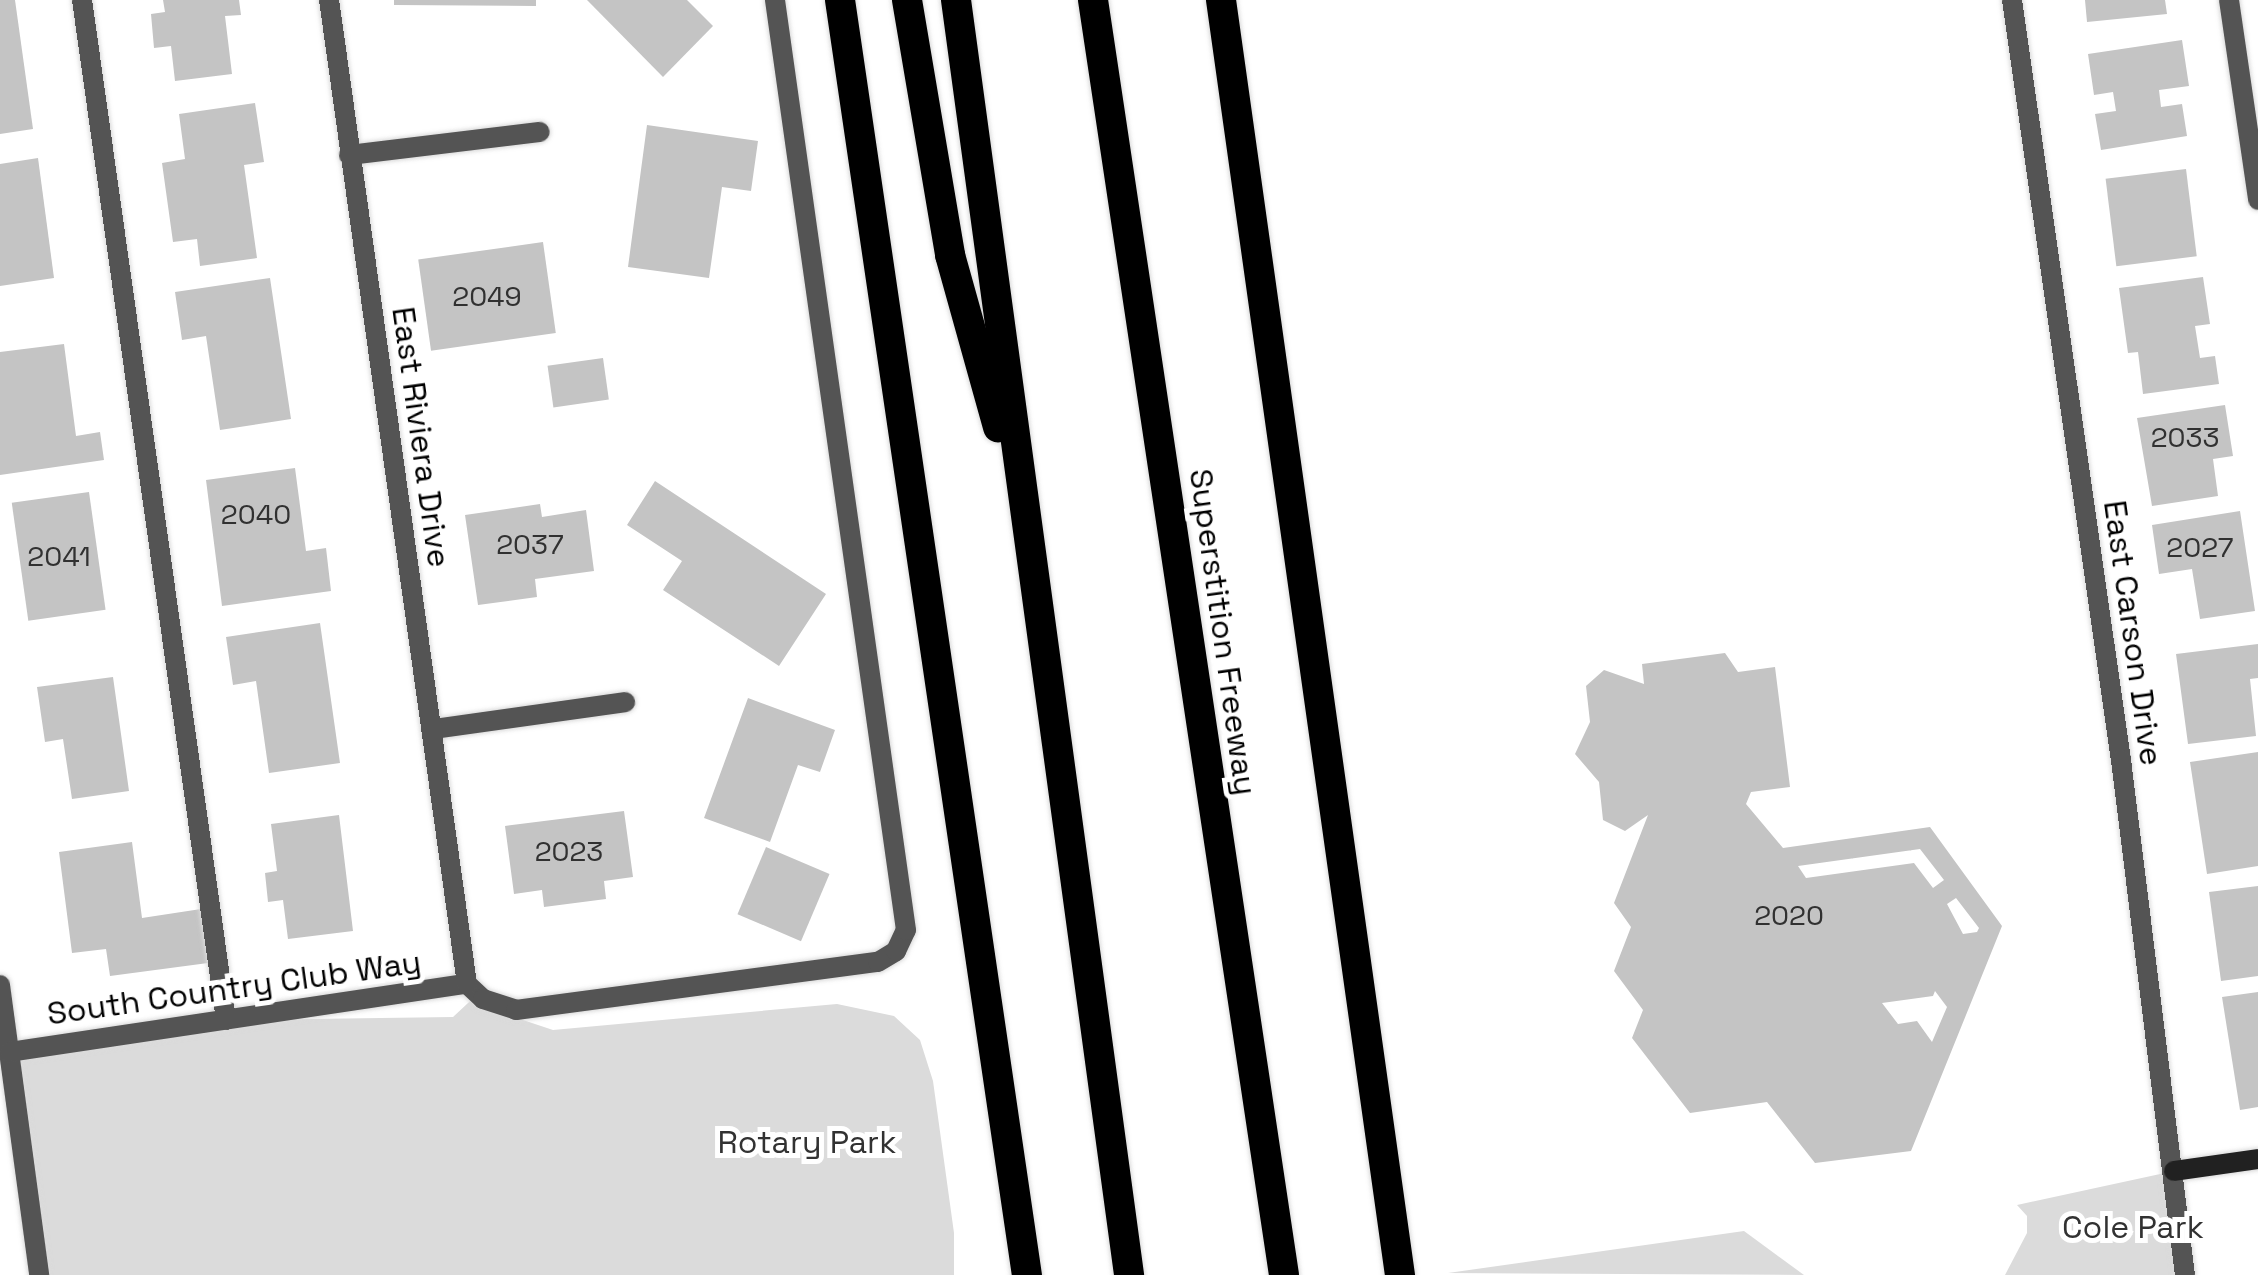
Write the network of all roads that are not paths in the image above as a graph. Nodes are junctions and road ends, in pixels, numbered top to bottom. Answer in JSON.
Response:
{"nodes":[{"id":1,"x":82,"y":0,"type":"edge"},
{"id":2,"x":328,"y":0,"type":"edge"},
{"id":3,"x":775,"y":0,"type":"edge"},
{"id":4,"x":840,"y":0,"type":"edge"},
{"id":5,"x":907,"y":0,"type":"edge"},
{"id":6,"x":956,"y":0,"type":"edge"},
{"id":7,"x":1094,"y":0,"type":"edge"},
{"id":8,"x":1221,"y":0,"type":"edge"},
{"id":9,"x":2012,"y":0,"type":"edge"},
{"id":10,"x":2229,"y":0,"type":"edge"},
{"id":11,"x":540,"y":132,"type":"dead end"},
{"id":12,"x":349,"y":155,"type":"junction"},
{"id":13,"x":2258,"y":200,"type":"edge"},
{"id":14,"x":1028,"y":536,"type":"junction"},
{"id":15,"x":625,"y":702,"type":"dead end"},
{"id":16,"x":434,"y":729,"type":"junction"},
{"id":17,"x":466,"y":984,"type":"junction"},
{"id":18,"x":0,"y":985,"type":"edge"},
{"id":19,"x":226,"y":1020,"type":"junction"},
{"id":20,"x":10,"y":1052,"type":"junction"},
{"id":21,"x":2258,"y":1159,"type":"edge"},
{"id":22,"x":2174,"y":1171,"type":"junction"},
{"id":23,"x":39,"y":1275,"type":"edge"},
{"id":24,"x":1027,"y":1275,"type":"edge"},
{"id":25,"x":1129,"y":1275,"type":"edge"},
{"id":26,"x":1284,"y":1275,"type":"edge"},
{"id":27,"x":1400,"y":1275,"type":"edge"},
{"id":28,"x":2184,"y":1275,"type":"edge"}],
"edges":[{"from":1,"to":19,"type":"street"},
{"from":2,"to":12,"type":"street","name":"East Riviera Drive"},
{"from":3,"to":17,"type":"street"},
{"from":4,"to":24,"type":"highway"},
{"from":5,"to":14,"type":"highway"},
{"from":6,"to":14,"type":"highway"},
{"from":7,"to":26,"type":"highway","name":"Superstition Freeway"},
{"from":8,"to":27,"type":"highway"},
{"from":9,"to":22,"type":"street","name":"East Carson Drive"},
{"from":10,"to":13,"type":"street"},
{"from":11,"to":12,"type":"street"},
{"from":12,"to":16,"type":"street","name":"East Riviera Drive"},
{"from":14,"to":25,"type":"highway"},
{"from":15,"to":16,"type":"street"},
{"from":16,"to":17,"type":"street","name":"East Riviera Drive"},
{"from":17,"to":19,"type":"street","name":"South Country Club Way"},
{"from":18,"to":20,"type":"street"},
{"from":19,"to":20,"type":"street","name":"South Country Club Way"},
{"from":20,"to":23,"type":"street"},
{"from":21,"to":22,"type":"street"},
{"from":22,"to":28,"type":"street","name":"East Carson Drive"}]}
